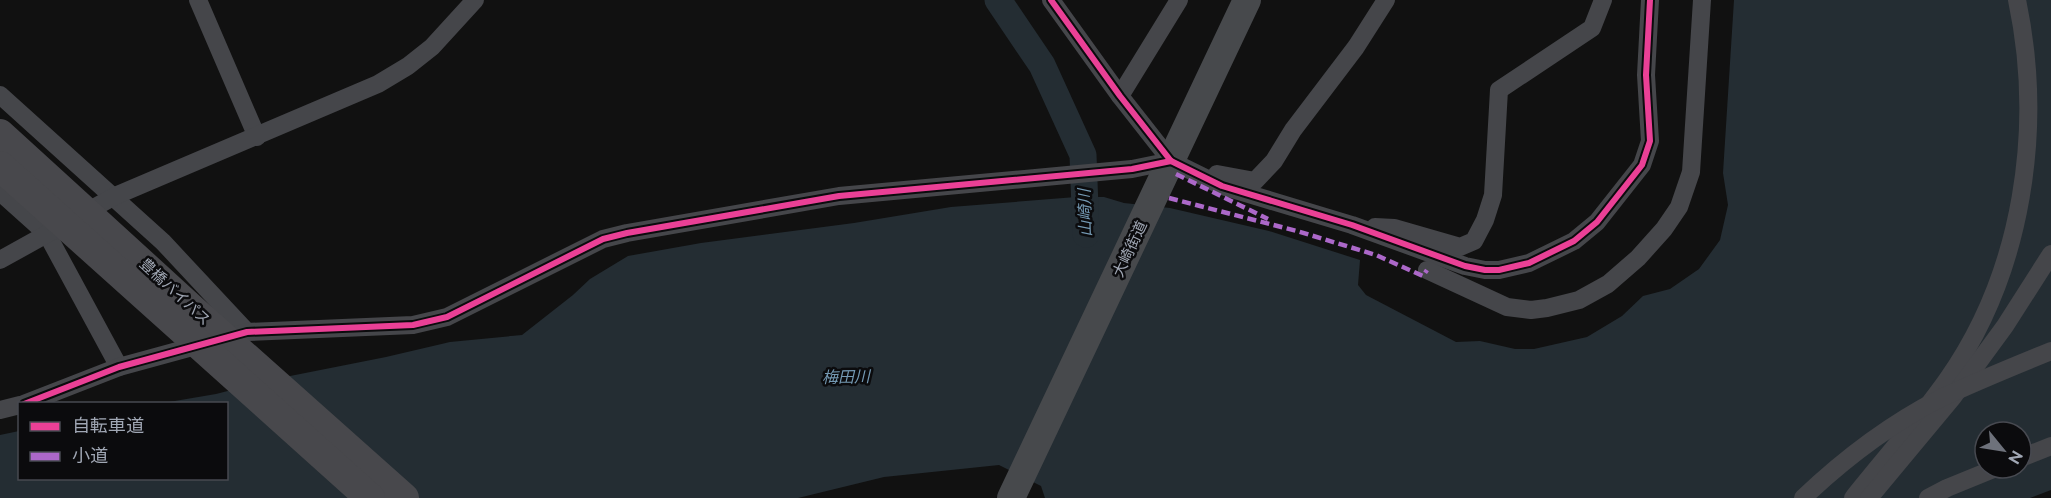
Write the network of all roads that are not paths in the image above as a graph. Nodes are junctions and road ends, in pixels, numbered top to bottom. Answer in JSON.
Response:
{"nodes":[{"id":1,"x":198,"y":0,"type":"edge"},
{"id":2,"x":475,"y":0,"type":"edge"},
{"id":3,"x":1051,"y":0,"type":"edge"},
{"id":4,"x":1179,"y":0,"type":"edge"},
{"id":5,"x":1386,"y":0,"type":"edge"},
{"id":6,"x":1603,"y":0,"type":"edge"},
{"id":7,"x":1650,"y":0,"type":"edge"},
{"id":8,"x":1702,"y":0,"type":"edge"},
{"id":9,"x":2017,"y":0,"type":"edge"},
{"id":10,"x":1239,"y":3,"type":"edge"},
{"id":11,"x":0,"y":95,"type":"edge"},
{"id":12,"x":1120,"y":96,"type":"junction"},
{"id":13,"x":0,"y":134,"type":"edge"},
{"id":14,"x":257,"y":137,"type":"junction"},
{"id":15,"x":1175,"y":164,"type":"junction"},
{"id":16,"x":0,"y":166,"type":"edge"},
{"id":17,"x":0,"y":192,"type":"edge"},
{"id":18,"x":115,"y":196,"type":"junction"},
{"id":19,"x":1352,"y":225,"type":"junction"},
{"id":20,"x":47,"y":234,"type":"junction"},
{"id":21,"x":2051,"y":254,"type":"edge"},
{"id":22,"x":0,"y":260,"type":"edge"},
{"id":23,"x":1427,"y":270,"type":"dead end"},
{"id":24,"x":247,"y":332,"type":"junction"},
{"id":25,"x":2051,"y":351,"type":"edge"},
{"id":26,"x":119,"y":367,"type":"junction"},
{"id":27,"x":29,"y":402,"type":"edge"},
{"id":28,"x":18,"y":406,"type":"edge"},
{"id":29,"x":0,"y":410,"type":"edge"},
{"id":30,"x":2051,"y":446,"type":"edge"},
{"id":31,"x":2033,"y":453,"type":"edge"},
{"id":32,"x":1973,"y":477,"type":"edge"},
{"id":33,"x":370,"y":498,"type":"edge"},
{"id":34,"x":404,"y":498,"type":"edge"},
{"id":35,"x":1011,"y":498,"type":"edge"},
{"id":36,"x":1803,"y":498,"type":"edge"},
{"id":37,"x":1853,"y":498,"type":"edge"},
{"id":38,"x":1868,"y":498,"type":"edge"},
{"id":39,"x":1928,"y":498,"type":"edge"}],
"edges":[{"from":1,"to":14,"type":"street"},
{"from":2,"to":14,"type":"street"},
{"from":3,"to":12,"type":"street"},
{"from":4,"to":12,"type":"street"},
{"from":5,"to":15,"type":"street"},
{"from":6,"to":19,"type":"street"},
{"from":7,"to":19,"type":"street"},
{"from":8,"to":23,"type":"street"},
{"from":9,"to":37,"type":"street","bridge":true},
{"from":10,"to":15,"type":"main road","name":"大崎街道"},
{"from":11,"to":18,"type":"street"},
{"from":12,"to":15,"type":"street"},
{"from":13,"to":34,"type":"highway","name":"豊橋バイパス","bridge":true},
{"from":14,"to":18,"type":"street"},
{"from":15,"to":19,"type":"street"},
{"from":15,"to":24,"type":"street"},
{"from":15,"to":35,"type":"main road","name":"大崎街道"},
{"from":16,"to":33,"type":"highway","name":"豊橋バイパス","bridge":true},
{"from":17,"to":20,"type":"street"},
{"from":18,"to":20,"type":"street"},
{"from":18,"to":24,"type":"street"},
{"from":20,"to":22,"type":"street"},
{"from":20,"to":26,"type":"street"},
{"from":21,"to":38,"type":"street","bridge":true},
{"from":24,"to":26,"type":"street"},
{"from":25,"to":36,"type":"street","bridge":true},
{"from":26,"to":27,"type":"street"},
{"from":28,"to":29,"type":"street"},
{"from":30,"to":31,"type":"street"},
{"from":32,"to":39,"type":"street"}]}
